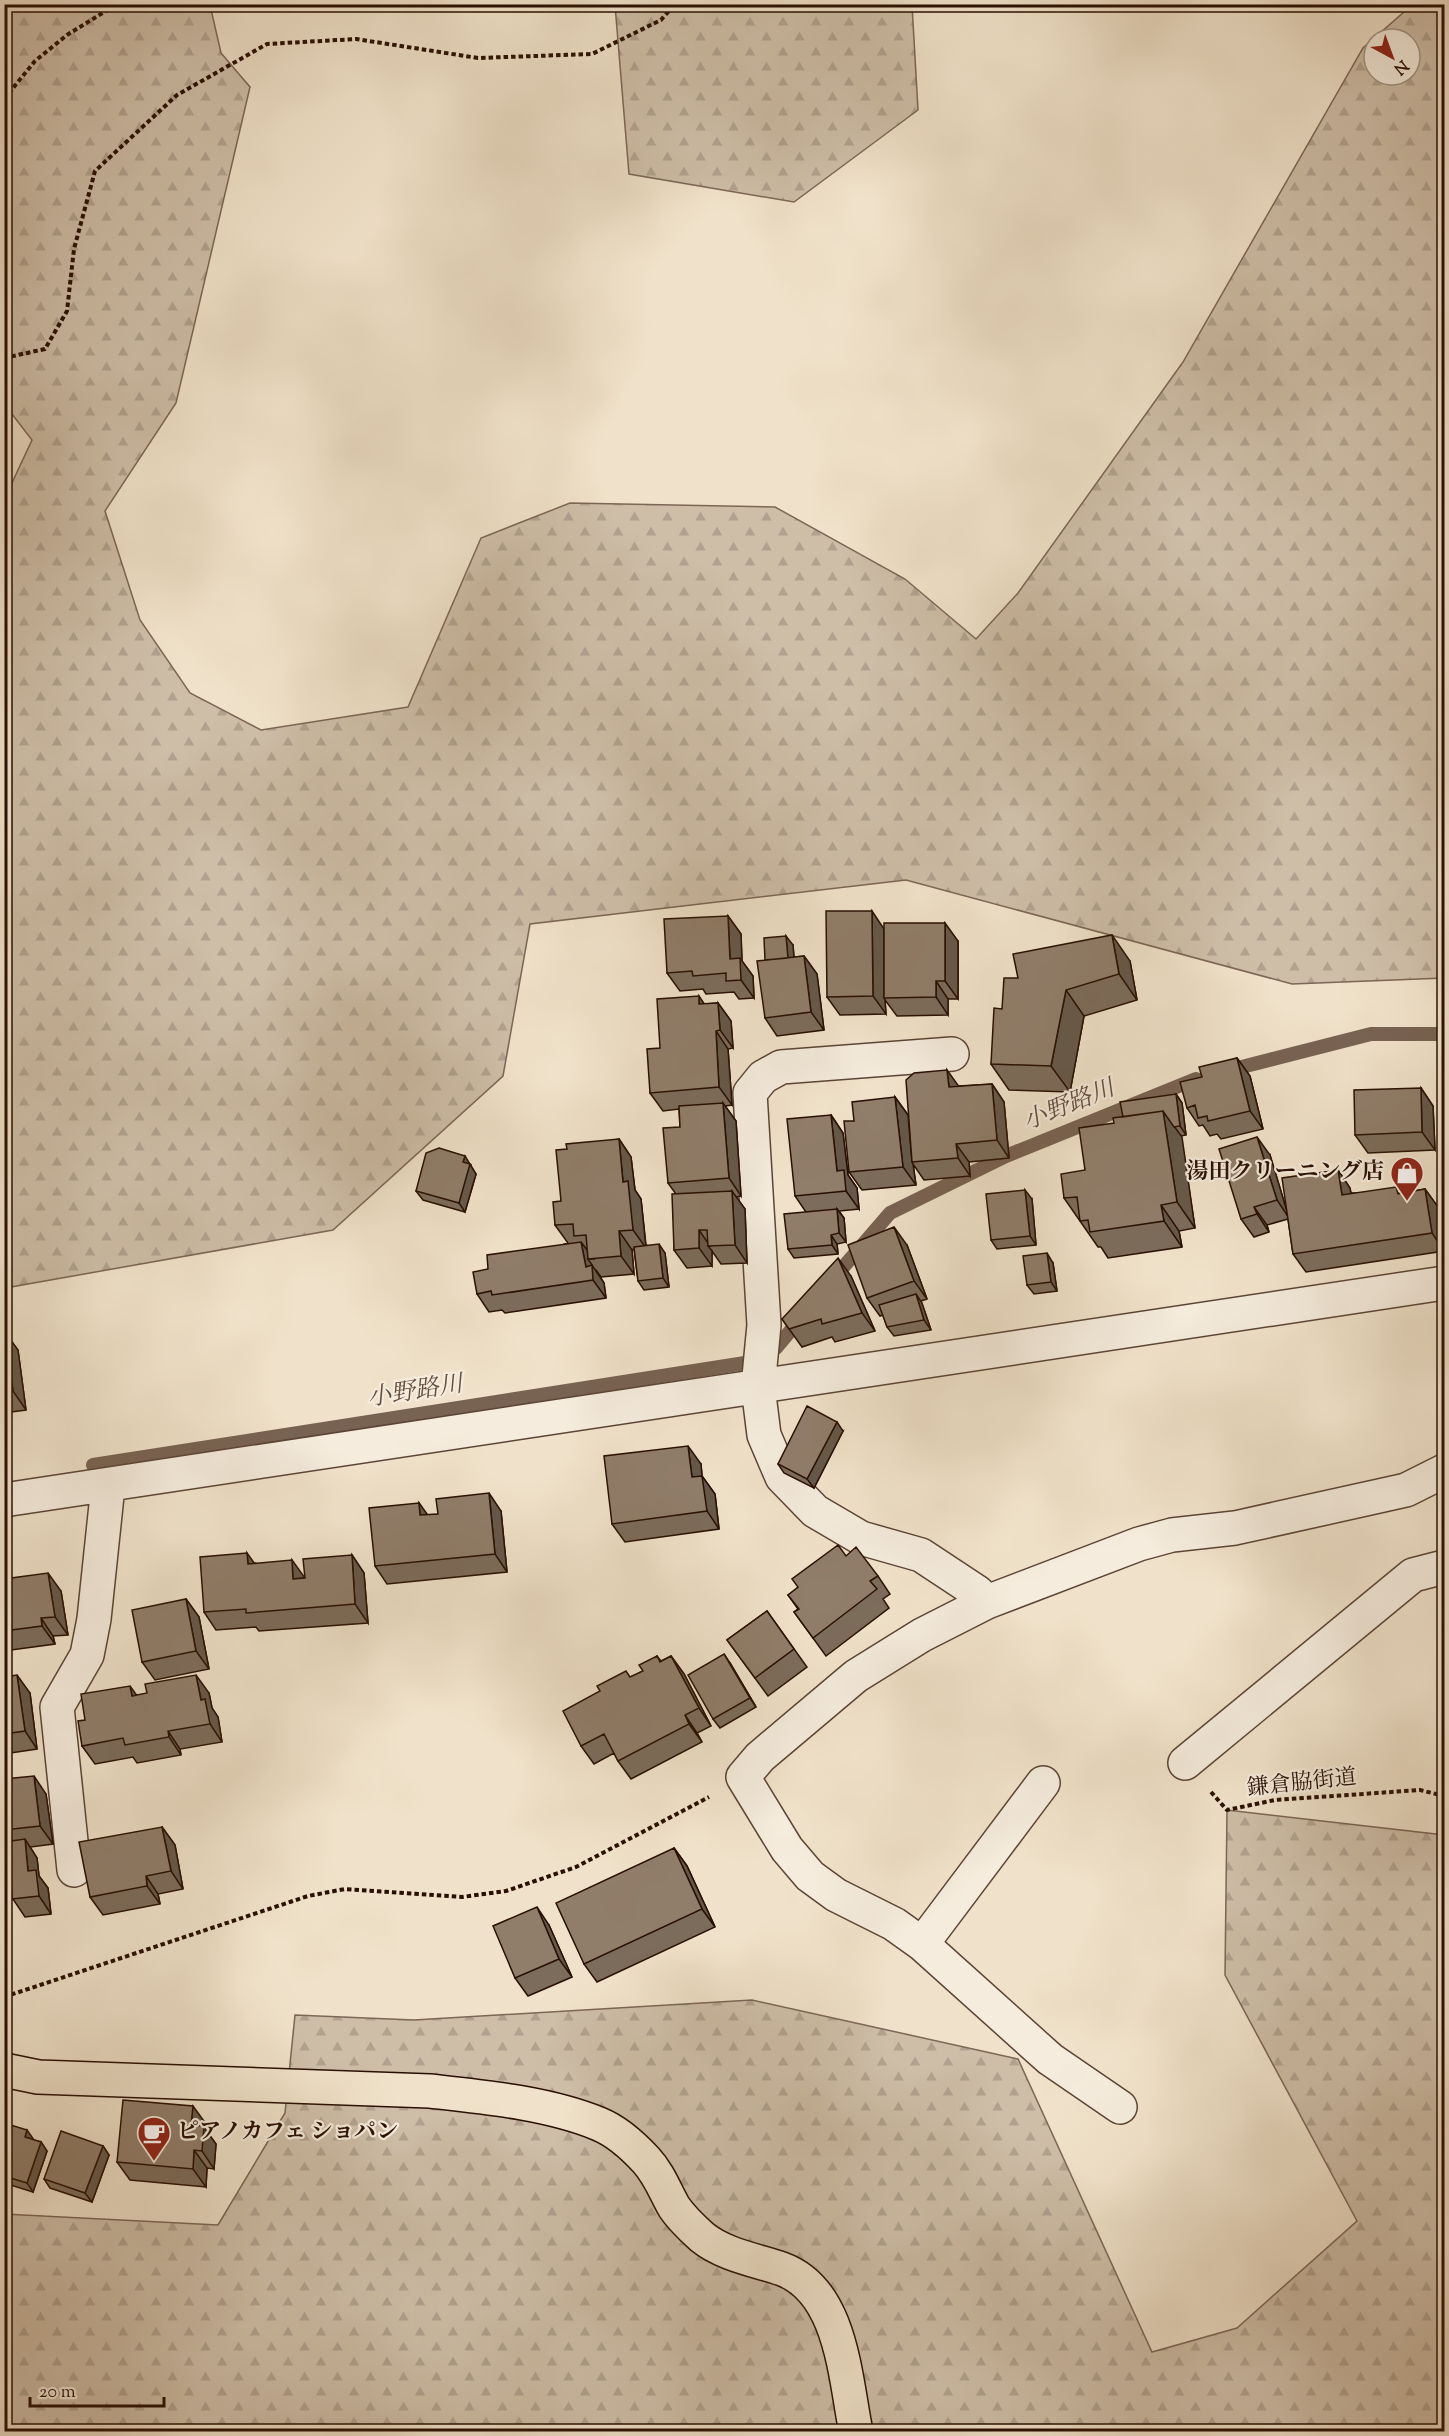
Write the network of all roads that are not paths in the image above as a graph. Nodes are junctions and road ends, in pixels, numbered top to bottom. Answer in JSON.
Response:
{"nodes":[{"id":1,"x":952,"y":1054,"type":"dead end"},
{"id":2,"x":1444,"y":1283,"type":"edge"},
{"id":3,"x":758,"y":1387,"type":"junction"},
{"id":4,"x":1444,"y":1471,"type":"edge"},
{"id":5,"x":108,"y":1485,"type":"junction"},
{"id":6,"x":4,"y":1500,"type":"edge"},
{"id":7,"x":1444,"y":1568,"type":"edge"},
{"id":8,"x":987,"y":1602,"type":"junction"},
{"id":9,"x":1185,"y":1762,"type":"road end"},
{"id":10,"x":1043,"y":1783,"type":"dead end"},
{"id":11,"x":74,"y":1870,"type":"dead end"},
{"id":12,"x":922,"y":1944,"type":"junction"},
{"id":13,"x":4,"y":2070,"type":"edge"},
{"id":14,"x":1120,"y":2107,"type":"dead end"},
{"id":15,"x":855,"y":2432,"type":"edge"}],
"edges":[{"from":1,"to":3,"type":"street"},
{"from":2,"to":3,"type":"street"},
{"from":3,"to":5,"type":"street"},
{"from":3,"to":8,"type":"street"},
{"from":4,"to":8,"type":"street"},
{"from":5,"to":6,"type":"street"},
{"from":5,"to":11,"type":"street"},
{"from":7,"to":9,"type":"street"},
{"from":8,"to":12,"type":"street"},
{"from":10,"to":12,"type":"street"},
{"from":12,"to":14,"type":"street"},
{"from":13,"to":15,"type":"main road"}]}
